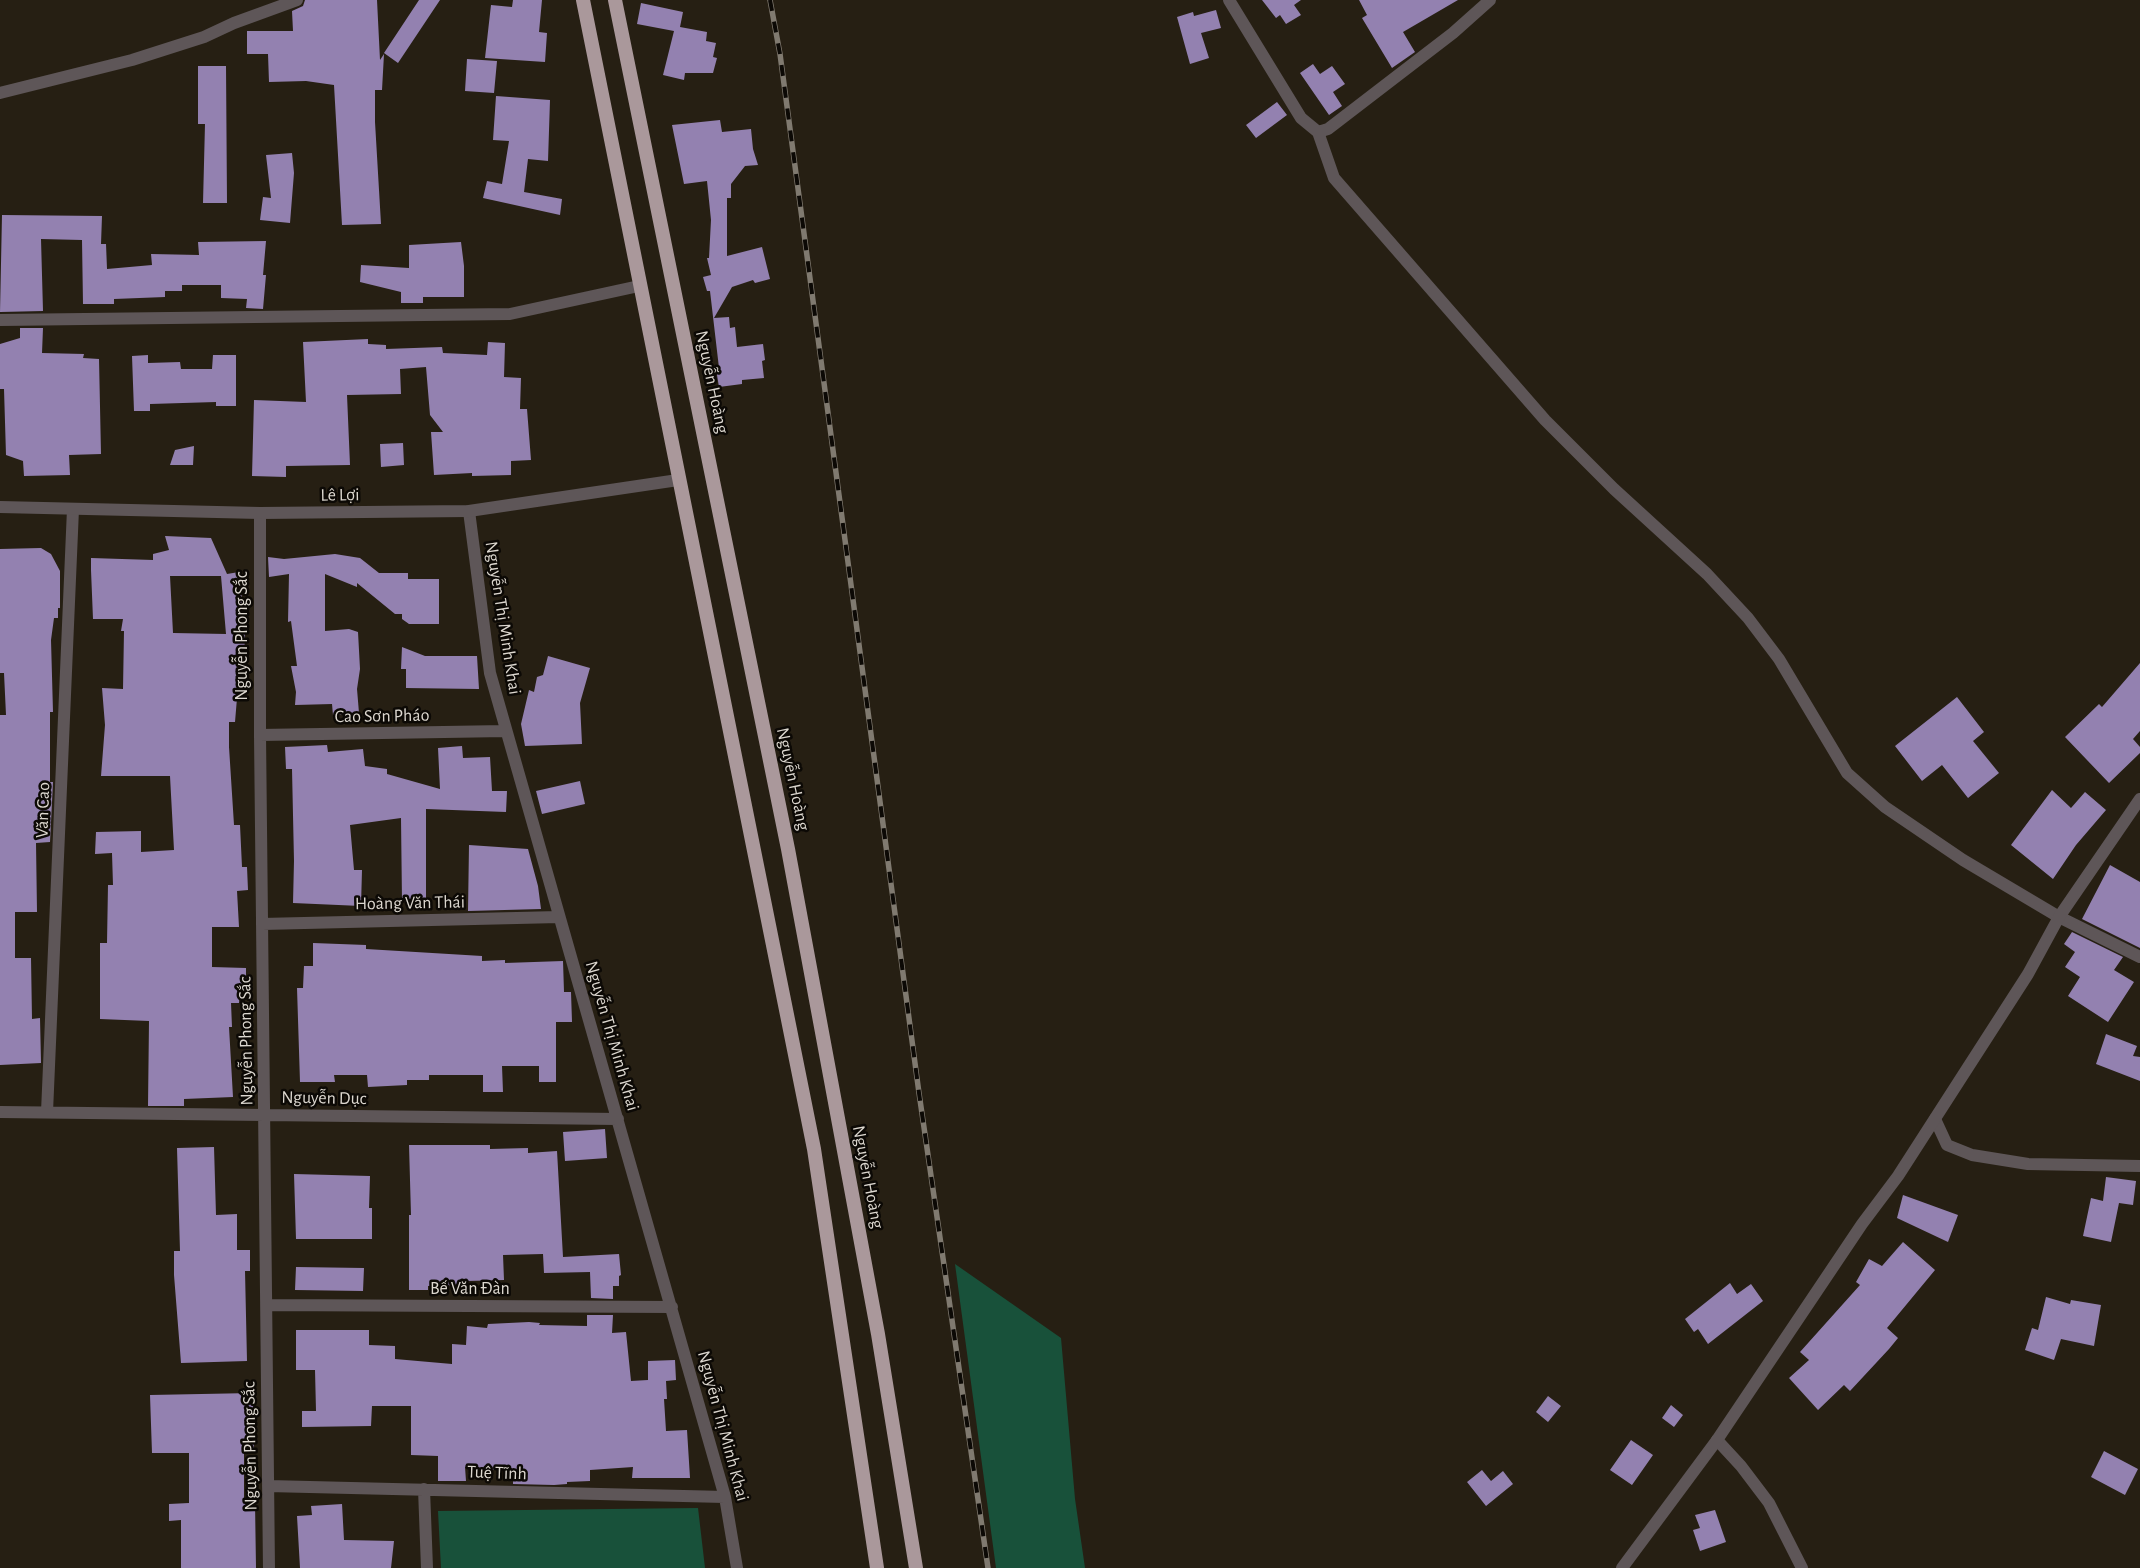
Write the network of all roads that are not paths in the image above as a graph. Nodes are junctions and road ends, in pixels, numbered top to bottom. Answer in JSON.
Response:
{"nodes":[{"id":1,"x":297,"y":0,"type":"edge"},
{"id":2,"x":583,"y":0,"type":"edge"},
{"id":3,"x":615,"y":0,"type":"edge"},
{"id":4,"x":1229,"y":0,"type":"edge"},
{"id":5,"x":1490,"y":0,"type":"edge"},
{"id":6,"x":0,"y":94,"type":"edge"},
{"id":7,"x":1318,"y":132,"type":"junction"},
{"id":8,"x":640,"y":286,"type":"junction"},
{"id":9,"x":0,"y":320,"type":"edge"},
{"id":10,"x":678,"y":480,"type":"junction"},
{"id":11,"x":0,"y":507,"type":"edge"},
{"id":12,"x":73,"y":509,"type":"junction"},
{"id":13,"x":469,"y":510,"type":"junction"},
{"id":14,"x":260,"y":513,"type":"junction"},
{"id":15,"x":505,"y":731,"type":"junction"},
{"id":16,"x":260,"y":735,"type":"junction"},
{"id":17,"x":2140,"y":799,"type":"edge"},
{"id":18,"x":559,"y":917,"type":"junction"},
{"id":19,"x":2059,"y":917,"type":"junction"},
{"id":20,"x":262,"y":924,"type":"junction"},
{"id":21,"x":2140,"y":957,"type":"edge"},
{"id":22,"x":0,"y":1112,"type":"edge"},
{"id":23,"x":47,"y":1112,"type":"junction"},
{"id":24,"x":264,"y":1115,"type":"junction"},
{"id":25,"x":1935,"y":1119,"type":"junction"},
{"id":26,"x":618,"y":1120,"type":"junction"},
{"id":27,"x":2140,"y":1166,"type":"edge"},
{"id":28,"x":266,"y":1305,"type":"junction"},
{"id":29,"x":672,"y":1307,"type":"junction"},
{"id":30,"x":1717,"y":1440,"type":"junction"},
{"id":31,"x":268,"y":1486,"type":"junction"},
{"id":32,"x":424,"y":1489,"type":"junction"},
{"id":33,"x":725,"y":1497,"type":"junction"},
{"id":34,"x":269,"y":1568,"type":"edge"},
{"id":35,"x":427,"y":1568,"type":"edge"},
{"id":36,"x":737,"y":1568,"type":"edge"},
{"id":37,"x":877,"y":1568,"type":"edge"},
{"id":38,"x":916,"y":1568,"type":"edge"},
{"id":39,"x":1622,"y":1568,"type":"edge"},
{"id":40,"x":1802,"y":1568,"type":"edge"}],
"edges":[{"from":1,"to":6,"type":"street"},
{"from":2,"to":8,"type":"highway"},
{"from":3,"to":38,"type":"highway","name":"Nguyễn Hoàng"},
{"from":4,"to":7,"type":"street"},
{"from":5,"to":7,"type":"street"},
{"from":7,"to":19,"type":"street"},
{"from":8,"to":9,"type":"street"},
{"from":8,"to":10,"type":"highway"},
{"from":10,"to":13,"type":"street","name":"Lê Lợi"},
{"from":10,"to":37,"type":"highway"},
{"from":11,"to":12,"type":"street","name":"Lê Lợi"},
{"from":12,"to":14,"type":"street","name":"Lê Lợi"},
{"from":12,"to":23,"type":"street","name":"Văn Cao"},
{"from":13,"to":14,"type":"street","name":"Lê Lợi"},
{"from":13,"to":15,"type":"street","name":"Nguyễn Thị Minh Khai"},
{"from":14,"to":16,"type":"street","name":"Nguyễn Phong Sắc"},
{"from":15,"to":16,"type":"street","name":"Cao Sơn Pháo"},
{"from":15,"to":18,"type":"street","name":"Nguyễn Thị Minh Khai"},
{"from":16,"to":20,"type":"street","name":"Nguyễn Phong Sắc"},
{"from":17,"to":19,"type":"street"},
{"from":18,"to":20,"type":"street","name":"Hoàng Văn Thái"},
{"from":18,"to":26,"type":"street","name":"Nguyễn Thị Minh Khai"},
{"from":19,"to":21,"type":"street"},
{"from":19,"to":25,"type":"street"},
{"from":20,"to":24,"type":"street","name":"Nguyễn Phong Sắc"},
{"from":22,"to":23,"type":"street","name":"Nguyễn Dục"},
{"from":23,"to":24,"type":"street","name":"Nguyễn Dục"},
{"from":24,"to":26,"type":"street","name":"Nguyễn Dục"},
{"from":24,"to":28,"type":"street","name":"Nguyễn Phong Sắc"},
{"from":25,"to":27,"type":"street"},
{"from":25,"to":30,"type":"street"},
{"from":26,"to":29,"type":"street","name":"Nguyễn Thị Minh Khai"},
{"from":28,"to":29,"type":"street","name":"Bế Văn Đàn"},
{"from":28,"to":31,"type":"street","name":"Nguyễn Phong Sắc"},
{"from":29,"to":33,"type":"street","name":"Nguyễn Thị Minh Khai"},
{"from":30,"to":39,"type":"street"},
{"from":30,"to":40,"type":"street"},
{"from":31,"to":32,"type":"street","name":"Tuệ Tĩnh"},
{"from":31,"to":34,"type":"street","name":"Nguyễn Phong Sắc"},
{"from":32,"to":33,"type":"street","name":"Tuệ Tĩnh"},
{"from":32,"to":35,"type":"street"},
{"from":33,"to":36,"type":"street","name":"Nguyễn Thị Minh Khai"}]}
